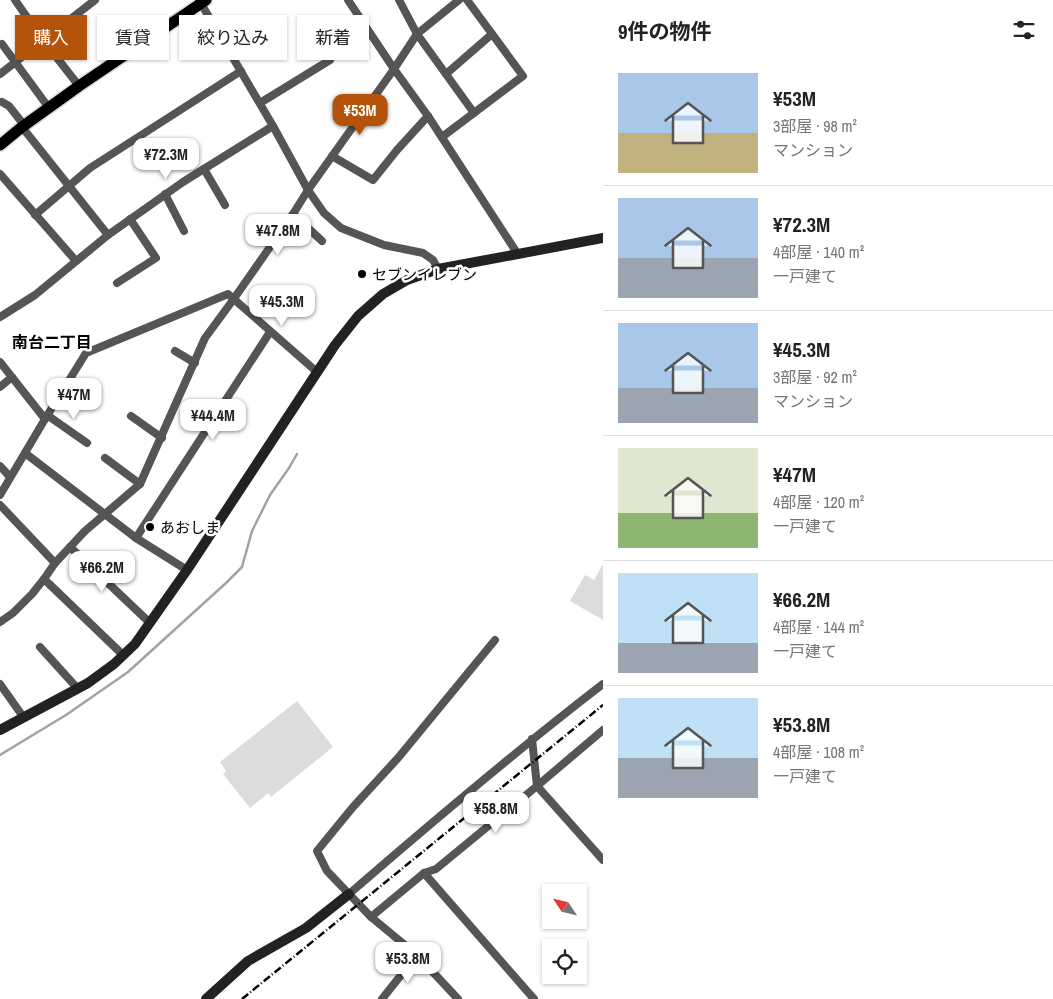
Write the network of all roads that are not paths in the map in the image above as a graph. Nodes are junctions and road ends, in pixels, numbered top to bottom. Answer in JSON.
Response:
{"nodes":[{"id":1,"x":15,"y":0,"type":"edge"},
{"id":2,"x":348,"y":0,"type":"edge"},
{"id":3,"x":399,"y":0,"type":"edge"},
{"id":4,"x":459,"y":0,"type":"edge"},
{"id":5,"x":467,"y":0,"type":"edge"},
{"id":6,"x":91,"y":1,"type":"edge"},
{"id":7,"x":202,"y":1,"type":"edge"},
{"id":8,"x":26,"y":15,"type":"edge"},
{"id":9,"x":74,"y":15,"type":"edge"},
{"id":10,"x":417,"y":34,"type":"junction"},
{"id":11,"x":492,"y":34,"type":"junction"},
{"id":12,"x":2,"y":44,"type":"dead end"},
{"id":13,"x":59,"y":60,"type":"edge"},
{"id":14,"x":330,"y":60,"type":"dead end"},
{"id":15,"x":15,"y":61,"type":"junction"},
{"id":16,"x":394,"y":69,"type":"junction"},
{"id":17,"x":241,"y":71,"type":"junction"},
{"id":18,"x":0,"y":74,"type":"edge"},
{"id":19,"x":446,"y":74,"type":"junction"},
{"id":20,"x":79,"y":86,"type":"junction"},
{"id":21,"x":2,"y":102,"type":"dead end"},
{"id":22,"x":260,"y":104,"type":"junction"},
{"id":23,"x":49,"y":108,"type":"junction"},
{"id":24,"x":474,"y":113,"type":"junction"},
{"id":25,"x":428,"y":116,"type":"junction"},
{"id":26,"x":23,"y":126,"type":"junction"},
{"id":27,"x":273,"y":126,"type":"junction"},
{"id":28,"x":442,"y":137,"type":"junction"},
{"id":29,"x":0,"y":145,"type":"edge"},
{"id":30,"x":332,"y":156,"type":"junction"},
{"id":31,"x":204,"y":169,"type":"junction"},
{"id":32,"x":0,"y":174,"type":"edge"},
{"id":33,"x":69,"y":186,"type":"junction"},
{"id":34,"x":308,"y":190,"type":"junction"},
{"id":35,"x":165,"y":194,"type":"junction"},
{"id":36,"x":225,"y":205,"type":"dead end"},
{"id":37,"x":293,"y":214,"type":"junction"},
{"id":38,"x":35,"y":215,"type":"junction"},
{"id":39,"x":130,"y":219,"type":"junction"},
{"id":40,"x":184,"y":231,"type":"dead end"},
{"id":41,"x":108,"y":235,"type":"junction"},
{"id":42,"x":603,"y":238,"type":"edge"},
{"id":43,"x":322,"y":241,"type":"dead end"},
{"id":44,"x":517,"y":253,"type":"junction"},
{"id":45,"x":76,"y":261,"type":"junction"},
{"id":46,"x":438,"y":269,"type":"junction"},
{"id":47,"x":117,"y":283,"type":"dead end"},
{"id":48,"x":233,"y":300,"type":"junction"},
{"id":49,"x":0,"y":317,"type":"edge"},
{"id":50,"x":270,"y":332,"type":"junction"},
{"id":51,"x":175,"y":351,"type":"dead end"},
{"id":52,"x":0,"y":362,"type":"edge"},
{"id":53,"x":195,"y":363,"type":"junction"},
{"id":54,"x":316,"y":372,"type":"junction"},
{"id":55,"x":12,"y":377,"type":"junction"},
{"id":56,"x":0,"y":387,"type":"edge"},
{"id":57,"x":131,"y":416,"type":"dead end"},
{"id":58,"x":46,"y":417,"type":"junction"},
{"id":59,"x":162,"y":438,"type":"junction"},
{"id":60,"x":87,"y":443,"type":"dead end"},
{"id":61,"x":25,"y":453,"type":"junction"},
{"id":62,"x":105,"y":458,"type":"dead end"},
{"id":63,"x":0,"y":466,"type":"edge"},
{"id":64,"x":10,"y":477,"type":"junction"},
{"id":65,"x":140,"y":484,"type":"junction"},
{"id":66,"x":0,"y":495,"type":"edge"},
{"id":67,"x":0,"y":505,"type":"edge"},
{"id":68,"x":104,"y":514,"type":"junction"},
{"id":69,"x":136,"y":538,"type":"junction"},
{"id":70,"x":70,"y":547,"type":"junction"},
{"id":71,"x":55,"y":564,"type":"junction"},
{"id":72,"x":186,"y":570,"type":"junction"},
{"id":73,"x":44,"y":580,"type":"junction"},
{"id":74,"x":0,"y":622,"type":"edge"},
{"id":75,"x":150,"y":624,"type":"junction"},
{"id":76,"x":495,"y":640,"type":"dead end"},
{"id":77,"x":40,"y":647,"type":"dead end"},
{"id":78,"x":123,"y":655,"type":"junction"},
{"id":79,"x":603,"y":684,"type":"edge"},
{"id":80,"x":1,"y":688,"type":"edge"},
{"id":81,"x":78,"y":689,"type":"junction"},
{"id":82,"x":24,"y":718,"type":"junction"},
{"id":83,"x":0,"y":730,"type":"edge"},
{"id":84,"x":603,"y":730,"type":"edge"},
{"id":85,"x":532,"y":739,"type":"junction"},
{"id":86,"x":537,"y":786,"type":"junction"},
{"id":87,"x":603,"y":860,"type":"edge"},
{"id":88,"x":424,"y":874,"type":"junction"},
{"id":89,"x":349,"y":894,"type":"junction"},
{"id":90,"x":371,"y":917,"type":"junction"},
{"id":91,"x":417,"y":955,"type":"junction"},
{"id":92,"x":206,"y":999,"type":"edge"},
{"id":93,"x":382,"y":999,"type":"edge"},
{"id":94,"x":458,"y":999,"type":"edge"},
{"id":95,"x":534,"y":999,"type":"edge"}],
"edges":[{"from":1,"to":8,"type":"street"},
{"from":2,"to":16,"type":"street"},
{"from":3,"to":10,"type":"street"},
{"from":4,"to":10,"type":"street"},
{"from":5,"to":11,"type":"street"},
{"from":6,"to":9,"type":"street"},
{"from":7,"to":17,"type":"street"},
{"from":7,"to":20,"type":"main road"},
{"from":10,"to":16,"type":"street"},
{"from":10,"to":19,"type":"street"},
{"from":11,"to":19,"type":"street"},
{"from":11,"to":24,"type":"street"},
{"from":12,"to":15,"type":"street"},
{"from":13,"to":20,"type":"street"},
{"from":14,"to":22,"type":"street"},
{"from":15,"to":18,"type":"street"},
{"from":15,"to":23,"type":"street"},
{"from":16,"to":25,"type":"street"},
{"from":16,"to":30,"type":"street"},
{"from":17,"to":22,"type":"street"},
{"from":17,"to":33,"type":"street"},
{"from":19,"to":24,"type":"street"},
{"from":20,"to":23,"type":"main road"},
{"from":21,"to":26,"type":"street"},
{"from":22,"to":27,"type":"street"},
{"from":23,"to":26,"type":"main road"},
{"from":24,"to":28,"type":"street"},
{"from":25,"to":28,"type":"street"},
{"from":25,"to":30,"type":"street"},
{"from":26,"to":29,"type":"main road"},
{"from":26,"to":33,"type":"street"},
{"from":27,"to":31,"type":"street"},
{"from":27,"to":34,"type":"street"},
{"from":28,"to":44,"type":"street"},
{"from":30,"to":34,"type":"street"},
{"from":31,"to":35,"type":"street"},
{"from":31,"to":36,"type":"street"},
{"from":32,"to":38,"type":"street"},
{"from":33,"to":38,"type":"street"},
{"from":33,"to":41,"type":"street"},
{"from":34,"to":37,"type":"street"},
{"from":34,"to":46,"type":"street"},
{"from":35,"to":39,"type":"street"},
{"from":35,"to":40,"type":"street"},
{"from":37,"to":43,"type":"street"},
{"from":37,"to":48,"type":"street"},
{"from":38,"to":45,"type":"street"},
{"from":39,"to":41,"type":"street"},
{"from":39,"to":47,"type":"street"},
{"from":41,"to":45,"type":"street"},
{"from":42,"to":44,"type":"street"},
{"from":44,"to":46,"type":"street"},
{"from":45,"to":49,"type":"street"},
{"from":46,"to":54,"type":"street"},
{"from":48,"to":50,"type":"street"},
{"from":48,"to":53,"type":"street"},
{"from":48,"to":58,"type":"street"},
{"from":50,"to":54,"type":"street"},
{"from":50,"to":69,"type":"street"},
{"from":51,"to":53,"type":"street"},
{"from":52,"to":55,"type":"street"},
{"from":53,"to":59,"type":"street"},
{"from":54,"to":72,"type":"street"},
{"from":55,"to":56,"type":"street"},
{"from":55,"to":58,"type":"street"},
{"from":57,"to":59,"type":"street"},
{"from":58,"to":60,"type":"street"},
{"from":58,"to":61,"type":"street"},
{"from":59,"to":65,"type":"street"},
{"from":61,"to":64,"type":"street"},
{"from":61,"to":68,"type":"street"},
{"from":62,"to":65,"type":"street"},
{"from":63,"to":64,"type":"street"},
{"from":64,"to":66,"type":"street"},
{"from":65,"to":68,"type":"street"},
{"from":67,"to":71,"type":"street"},
{"from":68,"to":69,"type":"street"},
{"from":68,"to":70,"type":"street"},
{"from":69,"to":72,"type":"street"},
{"from":70,"to":71,"type":"street"},
{"from":70,"to":75,"type":"street"},
{"from":71,"to":73,"type":"street"},
{"from":72,"to":75,"type":"street"},
{"from":73,"to":74,"type":"street"},
{"from":73,"to":78,"type":"street"},
{"from":75,"to":78,"type":"street"},
{"from":76,"to":89,"type":"street"},
{"from":77,"to":81,"type":"street"},
{"from":78,"to":81,"type":"street"},
{"from":79,"to":85,"type":"street"},
{"from":80,"to":82,"type":"street"},
{"from":81,"to":82,"type":"street"},
{"from":82,"to":83,"type":"street"},
{"from":84,"to":86,"type":"street"},
{"from":85,"to":86,"type":"street"},
{"from":85,"to":89,"type":"street"},
{"from":86,"to":87,"type":"street"},
{"from":86,"to":88,"type":"street"},
{"from":88,"to":90,"type":"street"},
{"from":88,"to":95,"type":"street"},
{"from":89,"to":90,"type":"street"},
{"from":89,"to":92,"type":"street"},
{"from":90,"to":91,"type":"street"},
{"from":91,"to":93,"type":"street"},
{"from":91,"to":94,"type":"street"}]}
